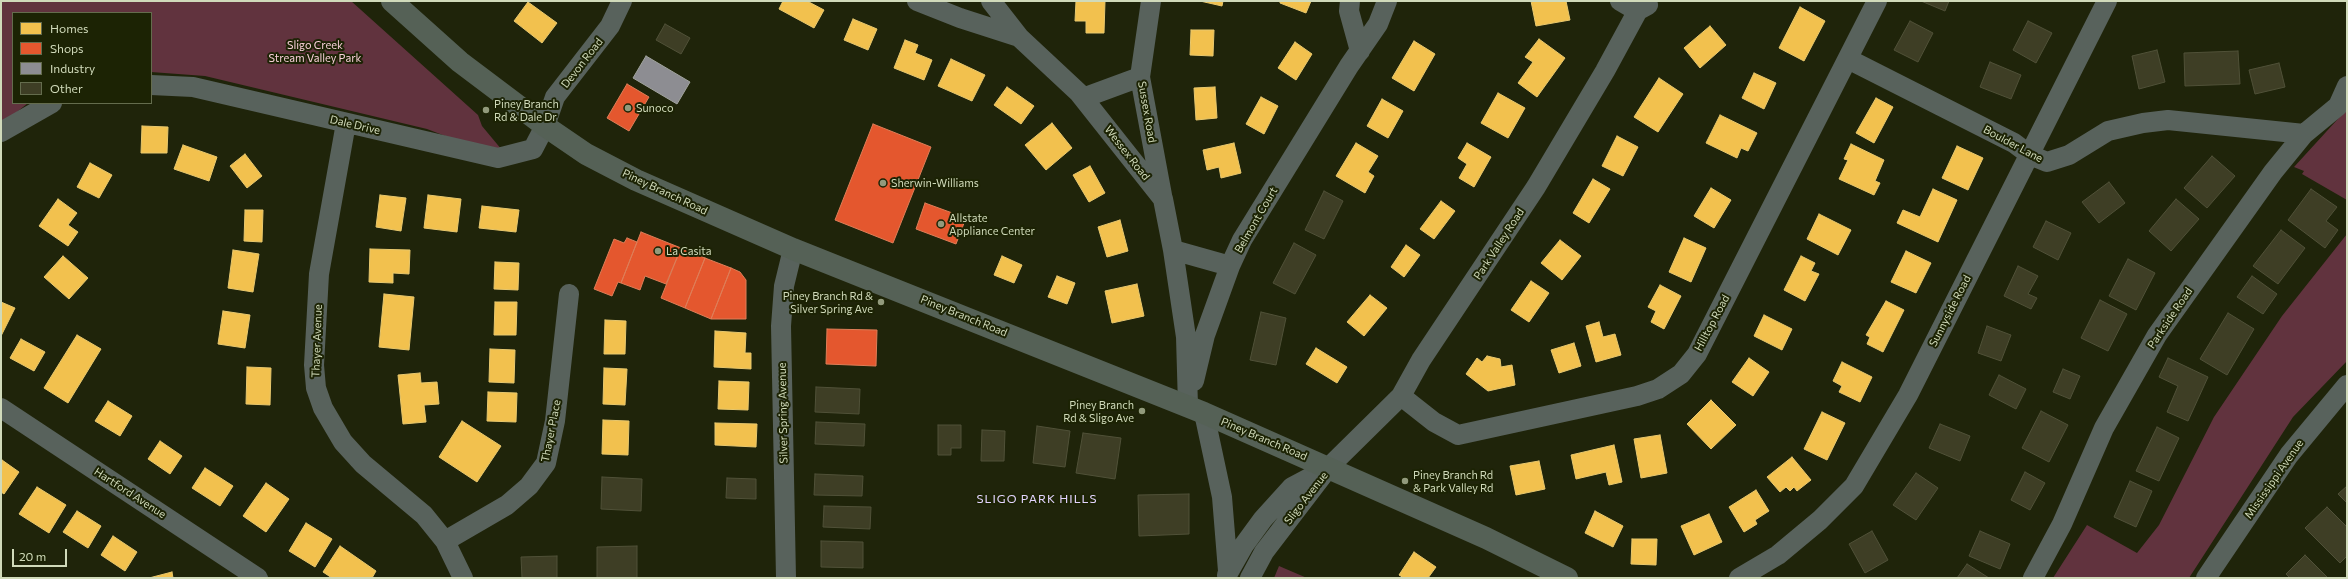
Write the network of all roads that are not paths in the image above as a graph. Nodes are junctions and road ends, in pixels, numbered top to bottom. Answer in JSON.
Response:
{"nodes":[{"id":1,"x":392,"y":1,"type":"edge"},
{"id":2,"x":622,"y":1,"type":"edge"},
{"id":3,"x":991,"y":1,"type":"edge"},
{"id":4,"x":1152,"y":1,"type":"edge"},
{"id":5,"x":1350,"y":1,"type":"edge"},
{"id":6,"x":1387,"y":1,"type":"edge"},
{"id":7,"x":1655,"y":1,"type":"edge"},
{"id":8,"x":1877,"y":1,"type":"edge"},
{"id":9,"x":2107,"y":1,"type":"edge"},
{"id":10,"x":920,"y":2,"type":"edge"},
{"id":11,"x":1633,"y":4,"type":"edge"},
{"id":12,"x":1019,"y":37,"type":"junction"},
{"id":13,"x":1360,"y":51,"type":"junction"},
{"id":14,"x":1848,"y":59,"type":"junction"},
{"id":15,"x":1140,"y":77,"type":"junction"},
{"id":16,"x":152,"y":85,"type":"edge"},
{"id":17,"x":2347,"y":86,"type":"edge"},
{"id":18,"x":1083,"y":98,"type":"junction"},
{"id":19,"x":50,"y":104,"type":"edge"},
{"id":20,"x":346,"y":123,"type":"junction"},
{"id":21,"x":545,"y":126,"type":"junction"},
{"id":22,"x":1,"y":132,"type":"edge"},
{"id":23,"x":2304,"y":134,"type":"junction"},
{"id":24,"x":2030,"y":155,"type":"junction"},
{"id":25,"x":1163,"y":199,"type":"junction"},
{"id":26,"x":793,"y":249,"type":"junction"},
{"id":27,"x":1173,"y":250,"type":"junction"},
{"id":28,"x":1230,"y":266,"type":"junction"},
{"id":29,"x":569,"y":294,"type":"dead end"},
{"id":30,"x":2347,"y":385,"type":"edge"},
{"id":31,"x":1401,"y":396,"type":"junction"},
{"id":32,"x":1,"y":408,"type":"edge"},
{"id":33,"x":1196,"y":409,"type":"junction"},
{"id":34,"x":1329,"y":467,"type":"junction"},
{"id":35,"x":445,"y":541,"type":"junction"},
{"id":36,"x":238,"y":572,"type":"edge"},
{"id":37,"x":1227,"y":574,"type":"edge"},
{"id":38,"x":258,"y":578,"type":"edge"},
{"id":39,"x":463,"y":578,"type":"edge"},
{"id":40,"x":786,"y":578,"type":"edge"},
{"id":41,"x":1250,"y":578,"type":"edge"},
{"id":42,"x":1568,"y":578,"type":"edge"},
{"id":43,"x":1739,"y":578,"type":"edge"},
{"id":44,"x":2033,"y":578,"type":"edge"},
{"id":45,"x":2206,"y":578,"type":"edge"}],
"edges":[{"from":1,"to":21,"type":"main road","name":"Piney Branch Road"},
{"from":2,"to":21,"type":"street","name":"Devon Road"},
{"from":3,"to":12,"type":"street"},
{"from":4,"to":15,"type":"street","name":"Sussex Road"},
{"from":5,"to":13,"type":"street"},
{"from":6,"to":13,"type":"street","name":"Belmont Court"},
{"from":7,"to":11,"type":"street"},
{"from":8,"to":14,"type":"street","name":"Hilltop Road"},
{"from":9,"to":24,"type":"street","name":"Sunnyside Road"},
{"from":10,"to":12,"type":"street","name":"Wessex Road"},
{"from":11,"to":31,"type":"street","name":"Park Valley Road"},
{"from":12,"to":18,"type":"street","name":"Wessex Road"},
{"from":13,"to":28,"type":"street","name":"Belmont Court"},
{"from":14,"to":24,"type":"street","name":"Boulder Lane"},
{"from":14,"to":31,"type":"street","name":"Hilltop Road"},
{"from":15,"to":18,"type":"street"},
{"from":15,"to":25,"type":"street","name":"Sussex Road"},
{"from":16,"to":20,"type":"street","name":"Dale Drive"},
{"from":17,"to":23,"type":"street","name":"Parkside Road"},
{"from":18,"to":25,"type":"street","name":"Wessex Road"},
{"from":19,"to":22,"type":"street"},
{"from":20,"to":21,"type":"street","name":"Dale Drive"},
{"from":20,"to":35,"type":"street","name":"Thayer Avenue"},
{"from":21,"to":26,"type":"main road","name":"Piney Branch Road"},
{"from":23,"to":24,"type":"street","name":"Boulder Lane"},
{"from":23,"to":44,"type":"street","name":"Parkside Road"},
{"from":24,"to":43,"type":"street","name":"Sunnyside Road"},
{"from":25,"to":27,"type":"street","name":"Wessex Road"},
{"from":26,"to":33,"type":"main road","name":"Piney Branch Road"},
{"from":26,"to":40,"type":"street","name":"Silver Spring Avenue"},
{"from":27,"to":28,"type":"street"},
{"from":27,"to":33,"type":"street","name":"Wessex Road"},
{"from":28,"to":33,"type":"street","name":"Belmont Court"},
{"from":29,"to":35,"type":"street","name":"Thayer Place"},
{"from":30,"to":45,"type":"street","name":"Mississippi Avenue"},
{"from":31,"to":34,"type":"street","name":"Park Valley Road"},
{"from":32,"to":36,"type":"street","name":"Hartford Avenue"},
{"from":33,"to":34,"type":"main road","name":"Piney Branch Road"},
{"from":33,"to":37,"type":"street","name":"Wessex Road"},
{"from":34,"to":37,"type":"street","name":"Sligo Avenue"},
{"from":34,"to":41,"type":"street","name":"Sligo Avenue"},
{"from":34,"to":42,"type":"main road","name":"Piney Branch Road"},
{"from":35,"to":39,"type":"street","name":"Thayer Avenue"},
{"from":36,"to":38,"type":"street","name":"Hartford Avenue"}]}
